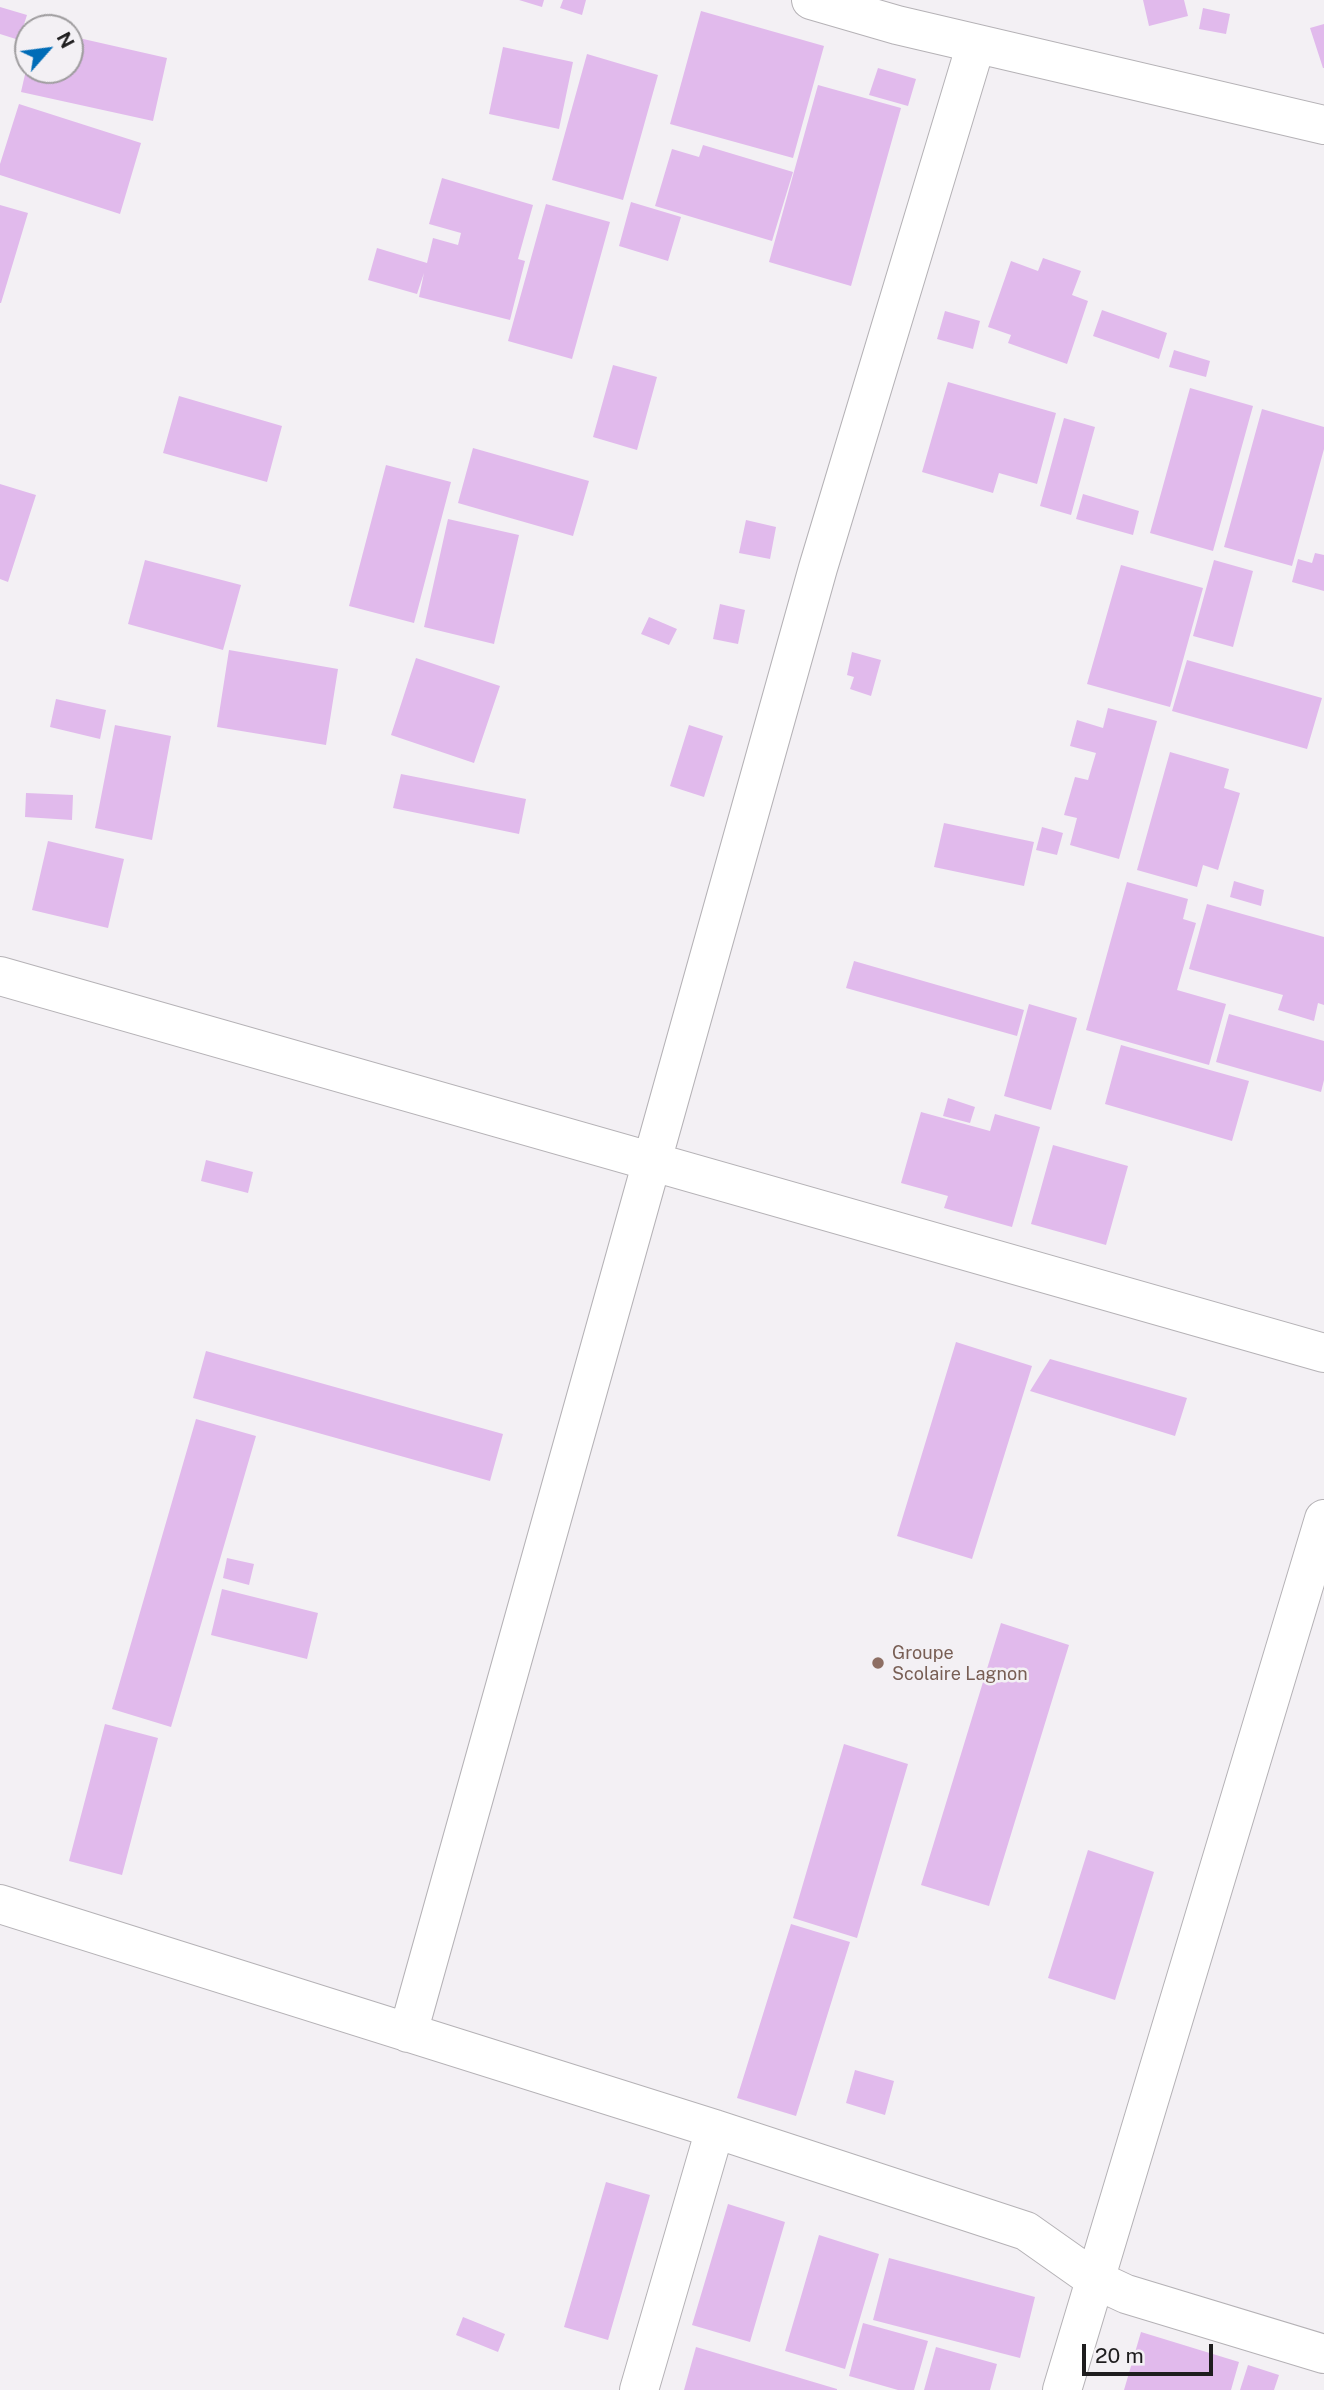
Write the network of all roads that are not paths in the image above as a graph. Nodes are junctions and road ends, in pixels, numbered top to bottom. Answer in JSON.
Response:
{"nodes":[{"id":1,"x":811,"y":0,"type":"edge"},
{"id":2,"x":894,"y":13,"type":"edge"},
{"id":3,"x":975,"y":44,"type":"junction"},
{"id":4,"x":1324,"y":125,"type":"edge"},
{"id":5,"x":0,"y":976,"type":"edge"},
{"id":6,"x":652,"y":1161,"type":"junction"},
{"id":7,"x":1324,"y":1353,"type":"edge"},
{"id":8,"x":1324,"y":1519,"type":"edge"},
{"id":9,"x":0,"y":1904,"type":"edge"},
{"id":10,"x":408,"y":2033,"type":"junction"},
{"id":11,"x":715,"y":2129,"type":"junction"},
{"id":12,"x":1094,"y":2279,"type":"junction"},
{"id":13,"x":1324,"y":2354,"type":"edge"},
{"id":14,"x":639,"y":2390,"type":"edge"},
{"id":15,"x":1062,"y":2390,"type":"edge"}],
"edges":[{"from":1,"to":2,"type":"street"},
{"from":2,"to":3,"type":"street"},
{"from":3,"to":4,"type":"street"},
{"from":3,"to":6,"type":"street"},
{"from":5,"to":6,"type":"street"},
{"from":6,"to":7,"type":"street"},
{"from":6,"to":10,"type":"street"},
{"from":8,"to":12,"type":"street"},
{"from":9,"to":10,"type":"street"},
{"from":10,"to":11,"type":"street"},
{"from":11,"to":12,"type":"street"},
{"from":11,"to":14,"type":"street"},
{"from":12,"to":13,"type":"street"},
{"from":12,"to":15,"type":"street"}]}
